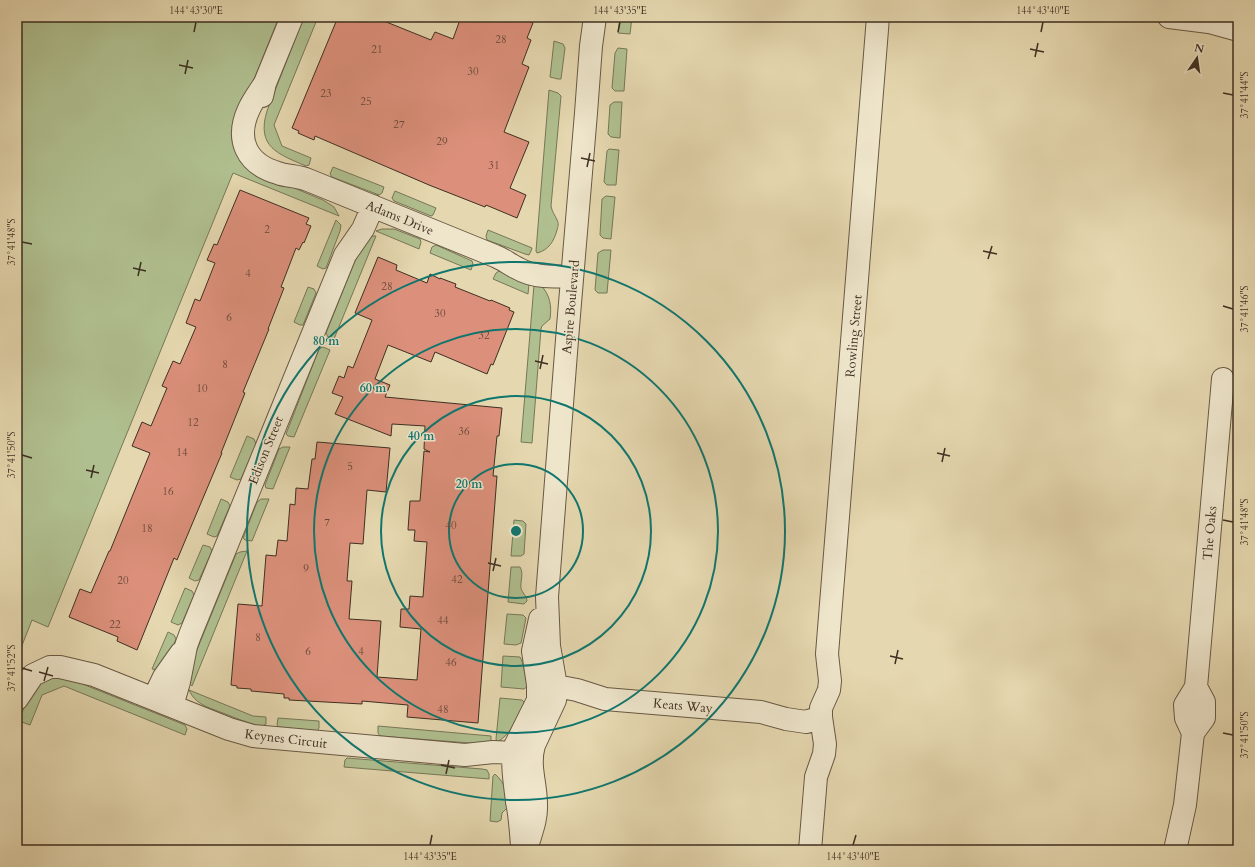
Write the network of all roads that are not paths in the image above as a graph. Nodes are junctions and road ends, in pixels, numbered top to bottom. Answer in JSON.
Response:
{"nodes":[{"id":1,"x":292,"y":17,"type":"edge"},
{"id":2,"x":595,"y":17,"type":"edge"},
{"id":3,"x":878,"y":17,"type":"edge"},
{"id":4,"x":1169,"y":17,"type":"edge"},
{"id":5,"x":1238,"y":30,"type":"edge"},
{"id":6,"x":365,"y":203,"type":"junction"},
{"id":7,"x":573,"y":268,"type":"junction"},
{"id":8,"x":1223,"y":379,"type":"dead end"},
{"id":9,"x":94,"y":675,"type":"junction"},
{"id":10,"x":17,"y":676,"type":"edge"},
{"id":11,"x":550,"y":694,"type":"junction"},
{"id":12,"x":17,"y":699,"type":"edge"},
{"id":13,"x":163,"y":702,"type":"junction"},
{"id":14,"x":811,"y":716,"type":"junction"},
{"id":15,"x":519,"y":760,"type":"junction"},
{"id":16,"x":522,"y":850,"type":"edge"},
{"id":17,"x":526,"y":850,"type":"edge"},
{"id":18,"x":810,"y":850,"type":"edge"},
{"id":19,"x":1175,"y":850,"type":"edge"}],
"edges":[{"from":1,"to":6,"type":"street","name":"Adams Drive"},
{"from":2,"to":7,"type":"street","name":"Aspire Boulevard"},
{"from":3,"to":14,"type":"street","name":"Rowling Street"},
{"from":4,"to":5,"type":"street"},
{"from":6,"to":7,"type":"street","name":"Adams Drive"},
{"from":6,"to":13,"type":"street","name":"Edison Street"},
{"from":7,"to":11,"type":"street","name":"Aspire Boulevard"},
{"from":8,"to":19,"type":"street","name":"The Oaks"},
{"from":9,"to":10,"type":"street","name":"Keynes Circuit"},
{"from":9,"to":12,"type":"street","name":"Keynes Circuit"},
{"from":9,"to":13,"type":"street","name":"Keynes Circuit"},
{"from":11,"to":14,"type":"street","name":"Keats Way"},
{"from":11,"to":15,"type":"street"},
{"from":13,"to":15,"type":"street","name":"Keynes Circuit"},
{"from":14,"to":18,"type":"street","name":"Rowling Street"},
{"from":15,"to":16,"type":"street"},
{"from":15,"to":17,"type":"street"}]}
